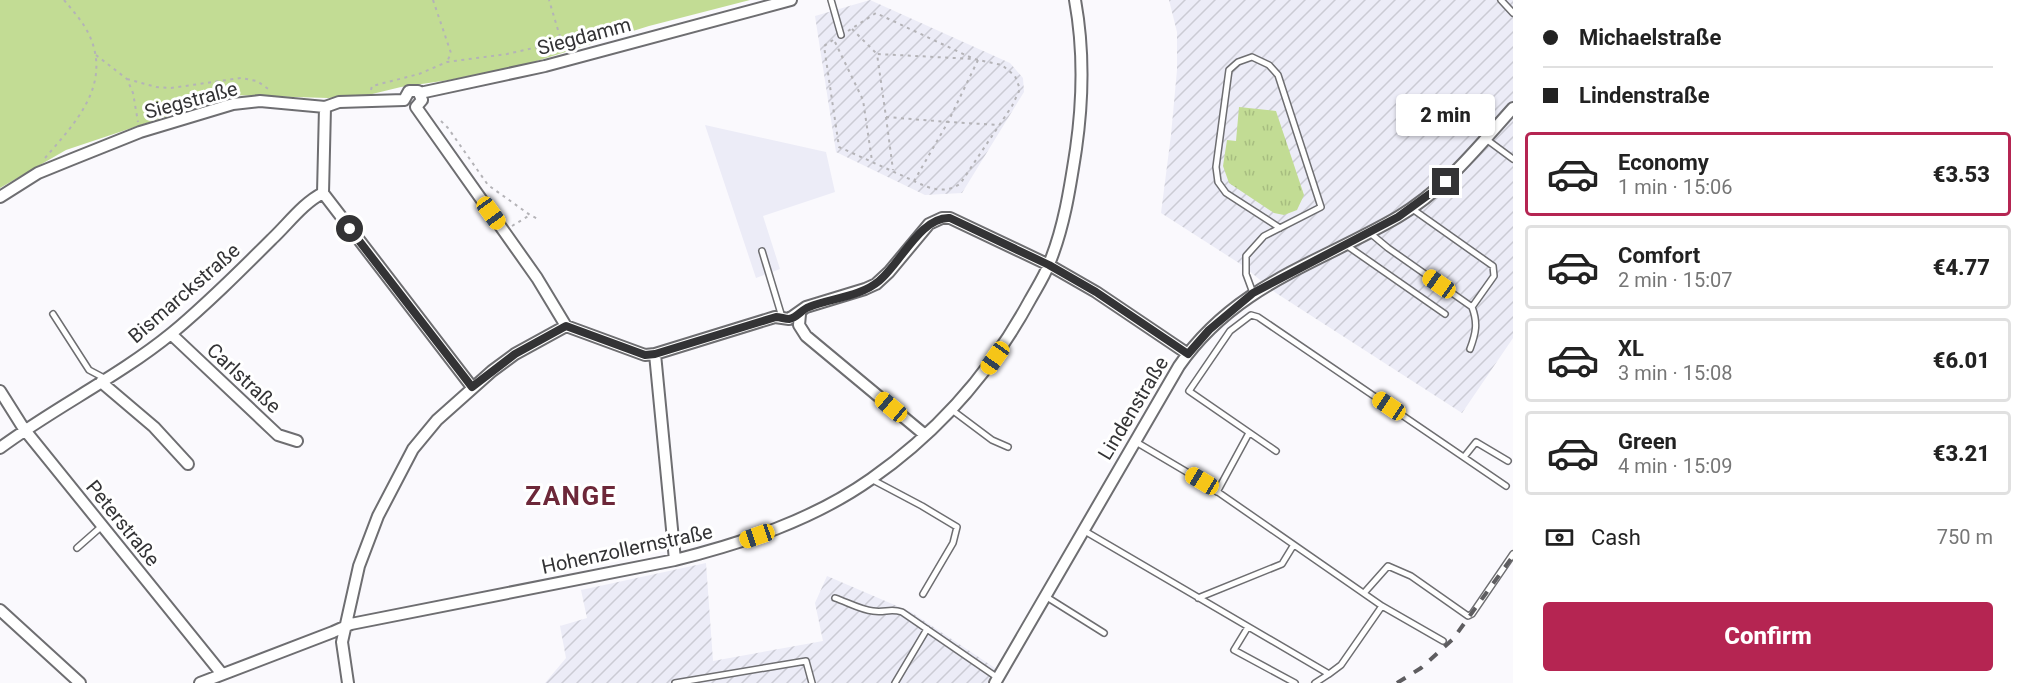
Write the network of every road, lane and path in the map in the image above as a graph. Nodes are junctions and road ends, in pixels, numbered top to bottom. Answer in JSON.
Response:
{"nodes":[{"id":1,"x":64,"y":0,"type":"edge"},
{"id":2,"x":433,"y":0,"type":"edge"},
{"id":3,"x":549,"y":0,"type":"edge"},
{"id":4,"x":791,"y":0,"type":"edge"},
{"id":5,"x":831,"y":0,"type":"edge"},
{"id":6,"x":1075,"y":0,"type":"edge"},
{"id":7,"x":1501,"y":0,"type":"edge"},
{"id":8,"x":1513,"y":13,"type":"edge"},
{"id":9,"x":852,"y":29,"type":"junction"},
{"id":10,"x":841,"y":35,"type":"joint"},
{"id":11,"x":877,"y":54,"type":"junction"},
{"id":12,"x":96,"y":55,"type":"junction"},
{"id":13,"x":974,"y":59,"type":"junction"},
{"id":14,"x":978,"y":60,"type":"junction"},
{"id":15,"x":447,"y":62,"type":"junction"},
{"id":16,"x":127,"y":79,"type":"junction"},
{"id":17,"x":368,"y":100,"type":"junction"},
{"id":18,"x":404,"y":100,"type":"junction"},
{"id":19,"x":419,"y":101,"type":"junction"},
{"id":20,"x":280,"y":103,"type":"junction"},
{"id":21,"x":325,"y":106,"type":"junction"},
{"id":22,"x":1513,"y":108,"type":"edge"},
{"id":23,"x":886,"y":117,"type":"junction"},
{"id":24,"x":948,"y":122,"type":"junction"},
{"id":25,"x":999,"y":126,"type":"junction"},
{"id":26,"x":140,"y":132,"type":"junction"},
{"id":27,"x":1486,"y":139,"type":"junction"},
{"id":28,"x":1513,"y":159,"type":"edge"},
{"id":29,"x":873,"y":161,"type":"junction"},
{"id":30,"x":893,"y":172,"type":"junction"},
{"id":31,"x":38,"y":173,"type":"junction"},
{"id":32,"x":914,"y":181,"type":"junction"},
{"id":33,"x":323,"y":194,"type":"junction"},
{"id":34,"x":0,"y":197,"type":"edge"},
{"id":35,"x":1411,"y":208,"type":"junction"},
{"id":36,"x":530,"y":215,"type":"junction"},
{"id":37,"x":540,"y":220,"type":"dead end"},
{"id":38,"x":1280,"y":228,"type":"junction"},
{"id":39,"x":505,"y":231,"type":"junction"},
{"id":40,"x":1369,"y":231,"type":"junction"},
{"id":41,"x":1344,"y":244,"type":"junction"},
{"id":42,"x":762,"y":251,"type":"dead end"},
{"id":43,"x":1049,"y":265,"type":"junction"},
{"id":44,"x":1253,"y":293,"type":"junction"},
{"id":45,"x":1472,"y":307,"type":"junction"},
{"id":46,"x":53,"y":314,"type":"dead end"},
{"id":47,"x":800,"y":314,"type":"junction"},
{"id":48,"x":1445,"y":314,"type":"dead end"},
{"id":49,"x":782,"y":317,"type":"junction"},
{"id":50,"x":566,"y":326,"type":"junction"},
{"id":51,"x":171,"y":334,"type":"junction"},
{"id":52,"x":1470,"y":349,"type":"dead end"},
{"id":53,"x":655,"y":354,"type":"junction"},
{"id":54,"x":1188,"y":354,"type":"junction"},
{"id":55,"x":104,"y":381,"type":"junction"},
{"id":56,"x":472,"y":387,"type":"junction"},
{"id":57,"x":0,"y":391,"type":"edge"},
{"id":58,"x":952,"y":410,"type":"junction"},
{"id":59,"x":24,"y":429,"type":"junction"},
{"id":60,"x":1250,"y":433,"type":"junction"},
{"id":61,"x":925,"y":435,"type":"junction"},
{"id":62,"x":297,"y":441,"type":"dead end"},
{"id":63,"x":1134,"y":441,"type":"junction"},
{"id":64,"x":1008,"y":447,"type":"dead end"},
{"id":65,"x":0,"y":448,"type":"edge"},
{"id":66,"x":1276,"y":451,"type":"dead end"},
{"id":67,"x":1464,"y":457,"type":"junction"},
{"id":68,"x":1508,"y":461,"type":"dead end"},
{"id":69,"x":188,"y":464,"type":"dead end"},
{"id":70,"x":871,"y":479,"type":"junction"},
{"id":71,"x":1506,"y":486,"type":"dead end"},
{"id":72,"x":1217,"y":492,"type":"junction"},
{"id":73,"x":102,"y":526,"type":"junction"},
{"id":74,"x":1083,"y":530,"type":"junction"},
{"id":75,"x":1293,"y":546,"type":"junction"},
{"id":76,"x":77,"y":548,"type":"dead end"},
{"id":77,"x":1513,"y":554,"type":"edge"},
{"id":78,"x":675,"y":560,"type":"junction"},
{"id":79,"x":1364,"y":593,"type":"junction"},
{"id":80,"x":923,"y":594,"type":"dead end"},
{"id":81,"x":1045,"y":596,"type":"junction"},
{"id":82,"x":836,"y":598,"type":"dead end"},
{"id":83,"x":1198,"y":598,"type":"junction"},
{"id":84,"x":1382,"y":606,"type":"junction"},
{"id":85,"x":0,"y":610,"type":"edge"},
{"id":86,"x":345,"y":627,"type":"junction"},
{"id":87,"x":1248,"y":627,"type":"junction"},
{"id":88,"x":927,"y":629,"type":"junction"},
{"id":89,"x":1104,"y":633,"type":"dead end"},
{"id":90,"x":1443,"y":641,"type":"dead end"},
{"id":91,"x":222,"y":674,"type":"junction"},
{"id":92,"x":1329,"y":674,"type":"junction"},
{"id":93,"x":996,"y":680,"type":"edge"},
{"id":94,"x":80,"y":683,"type":"edge"},
{"id":95,"x":200,"y":683,"type":"edge"},
{"id":96,"x":348,"y":683,"type":"edge"},
{"id":97,"x":675,"y":683,"type":"edge"},
{"id":98,"x":812,"y":683,"type":"edge"},
{"id":99,"x":895,"y":683,"type":"edge"},
{"id":100,"x":1295,"y":683,"type":"edge"},
{"id":101,"x":1314,"y":683,"type":"edge"}],
"edges":[{"from":1,"to":12,"type":"path"},
{"from":2,"to":15,"type":"path"},
{"from":3,"to":15,"type":"path"},
{"from":4,"to":19,"type":"street","name":"Siegdamm"},
{"from":5,"to":10,"type":"lane"},
{"from":6,"to":43,"type":"street","name":"Hohenzollernstraße"},
{"from":7,"to":8,"type":"lane"},
{"from":9,"to":10,"type":"path"},
{"from":9,"to":11,"type":"path"},
{"from":9,"to":13,"type":"path"},
{"from":11,"to":13,"type":"path"},
{"from":11,"to":23,"type":"path"},
{"from":12,"to":16,"type":"path"},
{"from":12,"to":31,"type":"path"},
{"from":13,"to":14,"type":"path"},
{"from":14,"to":24,"type":"path"},
{"from":14,"to":25,"type":"path"},
{"from":15,"to":17,"type":"path"},
{"from":16,"to":20,"type":"path"},
{"from":16,"to":26,"type":"path"},
{"from":17,"to":18,"type":"street","name":"Siegstraße"},
{"from":17,"to":21,"type":"street","name":"Siegstraße"},
{"from":18,"to":19,"type":"street"},
{"from":18,"to":19,"type":"street","name":"Siegdamm"},
{"from":19,"to":36,"type":"path"},
{"from":19,"to":39,"type":"street"},
{"from":20,"to":21,"type":"street","name":"Siegstraße"},
{"from":20,"to":26,"type":"street","name":"Siegstraße"},
{"from":21,"to":33,"type":"street"},
{"from":22,"to":27,"type":"street","name":"Lindenstraße"},
{"from":23,"to":24,"type":"path"},
{"from":23,"to":30,"type":"path"},
{"from":24,"to":25,"type":"path"},
{"from":24,"to":32,"type":"path"},
{"from":25,"to":32,"type":"path"},
{"from":26,"to":31,"type":"street","name":"Siegstraße"},
{"from":27,"to":28,"type":"lane"},
{"from":27,"to":35,"type":"street","name":"Lindenstraße"},
{"from":29,"to":29,"type":"path"},
{"from":29,"to":30,"type":"path"},
{"from":30,"to":32,"type":"path"},
{"from":31,"to":34,"type":"street","name":"Siegstraße"},
{"from":33,"to":51,"type":"street","name":"Bismarckstraße"},
{"from":33,"to":56,"type":"street"},
{"from":35,"to":40,"type":"street","name":"Lindenstraße"},
{"from":35,"to":45,"type":"lane"},
{"from":36,"to":37,"type":"path"},
{"from":36,"to":39,"type":"path"},
{"from":38,"to":38,"type":"lane"},
{"from":38,"to":44,"type":"lane"},
{"from":39,"to":50,"type":"street"},
{"from":40,"to":41,"type":"street","name":"Lindenstraße"},
{"from":40,"to":45,"type":"lane"},
{"from":41,"to":44,"type":"street","name":"Lindenstraße"},
{"from":41,"to":48,"type":"lane"},
{"from":42,"to":49,"type":"lane"},
{"from":43,"to":47,"type":"street"},
{"from":43,"to":54,"type":"street"},
{"from":43,"to":58,"type":"street","name":"Hohenzollernstraße"},
{"from":44,"to":54,"type":"street","name":"Lindenstraße"},
{"from":45,"to":52,"type":"lane"},
{"from":46,"to":55,"type":"lane"},
{"from":47,"to":49,"type":"street"},
{"from":47,"to":61,"type":"street"},
{"from":49,"to":53,"type":"street"},
{"from":50,"to":53,"type":"street"},
{"from":50,"to":56,"type":"street"},
{"from":51,"to":55,"type":"street","name":"Bismarckstraße"},
{"from":51,"to":62,"type":"street","name":"Carlstraße"},
{"from":53,"to":78,"type":"street"},
{"from":54,"to":63,"type":"street","name":"Lindenstraße"},
{"from":55,"to":59,"type":"street","name":"Bismarckstraße"},
{"from":55,"to":69,"type":"street"},
{"from":56,"to":86,"type":"street"},
{"from":57,"to":59,"type":"street","name":"Peterstraße"},
{"from":58,"to":61,"type":"street","name":"Hohenzollernstraße"},
{"from":58,"to":64,"type":"lane"},
{"from":59,"to":65,"type":"street","name":"Bismarckstraße"},
{"from":59,"to":73,"type":"street","name":"Peterstraße"},
{"from":60,"to":66,"type":"lane"},
{"from":60,"to":67,"type":"lane"},
{"from":60,"to":72,"type":"lane"},
{"from":61,"to":70,"type":"street","name":"Hohenzollernstraße"},
{"from":63,"to":72,"type":"lane"},
{"from":63,"to":74,"type":"street","name":"Lindenstraße"},
{"from":67,"to":68,"type":"lane"},
{"from":67,"to":71,"type":"lane"},
{"from":70,"to":78,"type":"street","name":"Hohenzollernstraße"},
{"from":70,"to":80,"type":"lane"},
{"from":72,"to":75,"type":"lane"},
{"from":73,"to":76,"type":"lane"},
{"from":73,"to":91,"type":"street","name":"Peterstraße"},
{"from":74,"to":81,"type":"street","name":"Lindenstraße"},
{"from":74,"to":83,"type":"lane"},
{"from":75,"to":79,"type":"lane"},
{"from":75,"to":83,"type":"lane"},
{"from":77,"to":79,"type":"lane"},
{"from":78,"to":86,"type":"street","name":"Hohenzollernstraße"},
{"from":79,"to":84,"type":"lane"},
{"from":81,"to":89,"type":"lane"},
{"from":81,"to":93,"type":"street","name":"Lindenstraße"},
{"from":82,"to":88,"type":"lane"},
{"from":83,"to":87,"type":"lane"},
{"from":84,"to":90,"type":"lane"},
{"from":84,"to":92,"type":"lane"},
{"from":85,"to":94,"type":"street"},
{"from":86,"to":91,"type":"street","name":"Hohenzollernstraße"},
{"from":86,"to":96,"type":"street"},
{"from":87,"to":92,"type":"lane"},
{"from":87,"to":100,"type":"lane"},
{"from":88,"to":93,"type":"lane"},
{"from":88,"to":99,"type":"lane"},
{"from":91,"to":95,"type":"street","name":"Hohenzollernstraße"},
{"from":92,"to":101,"type":"lane"},
{"from":97,"to":98,"type":"lane"}]}
